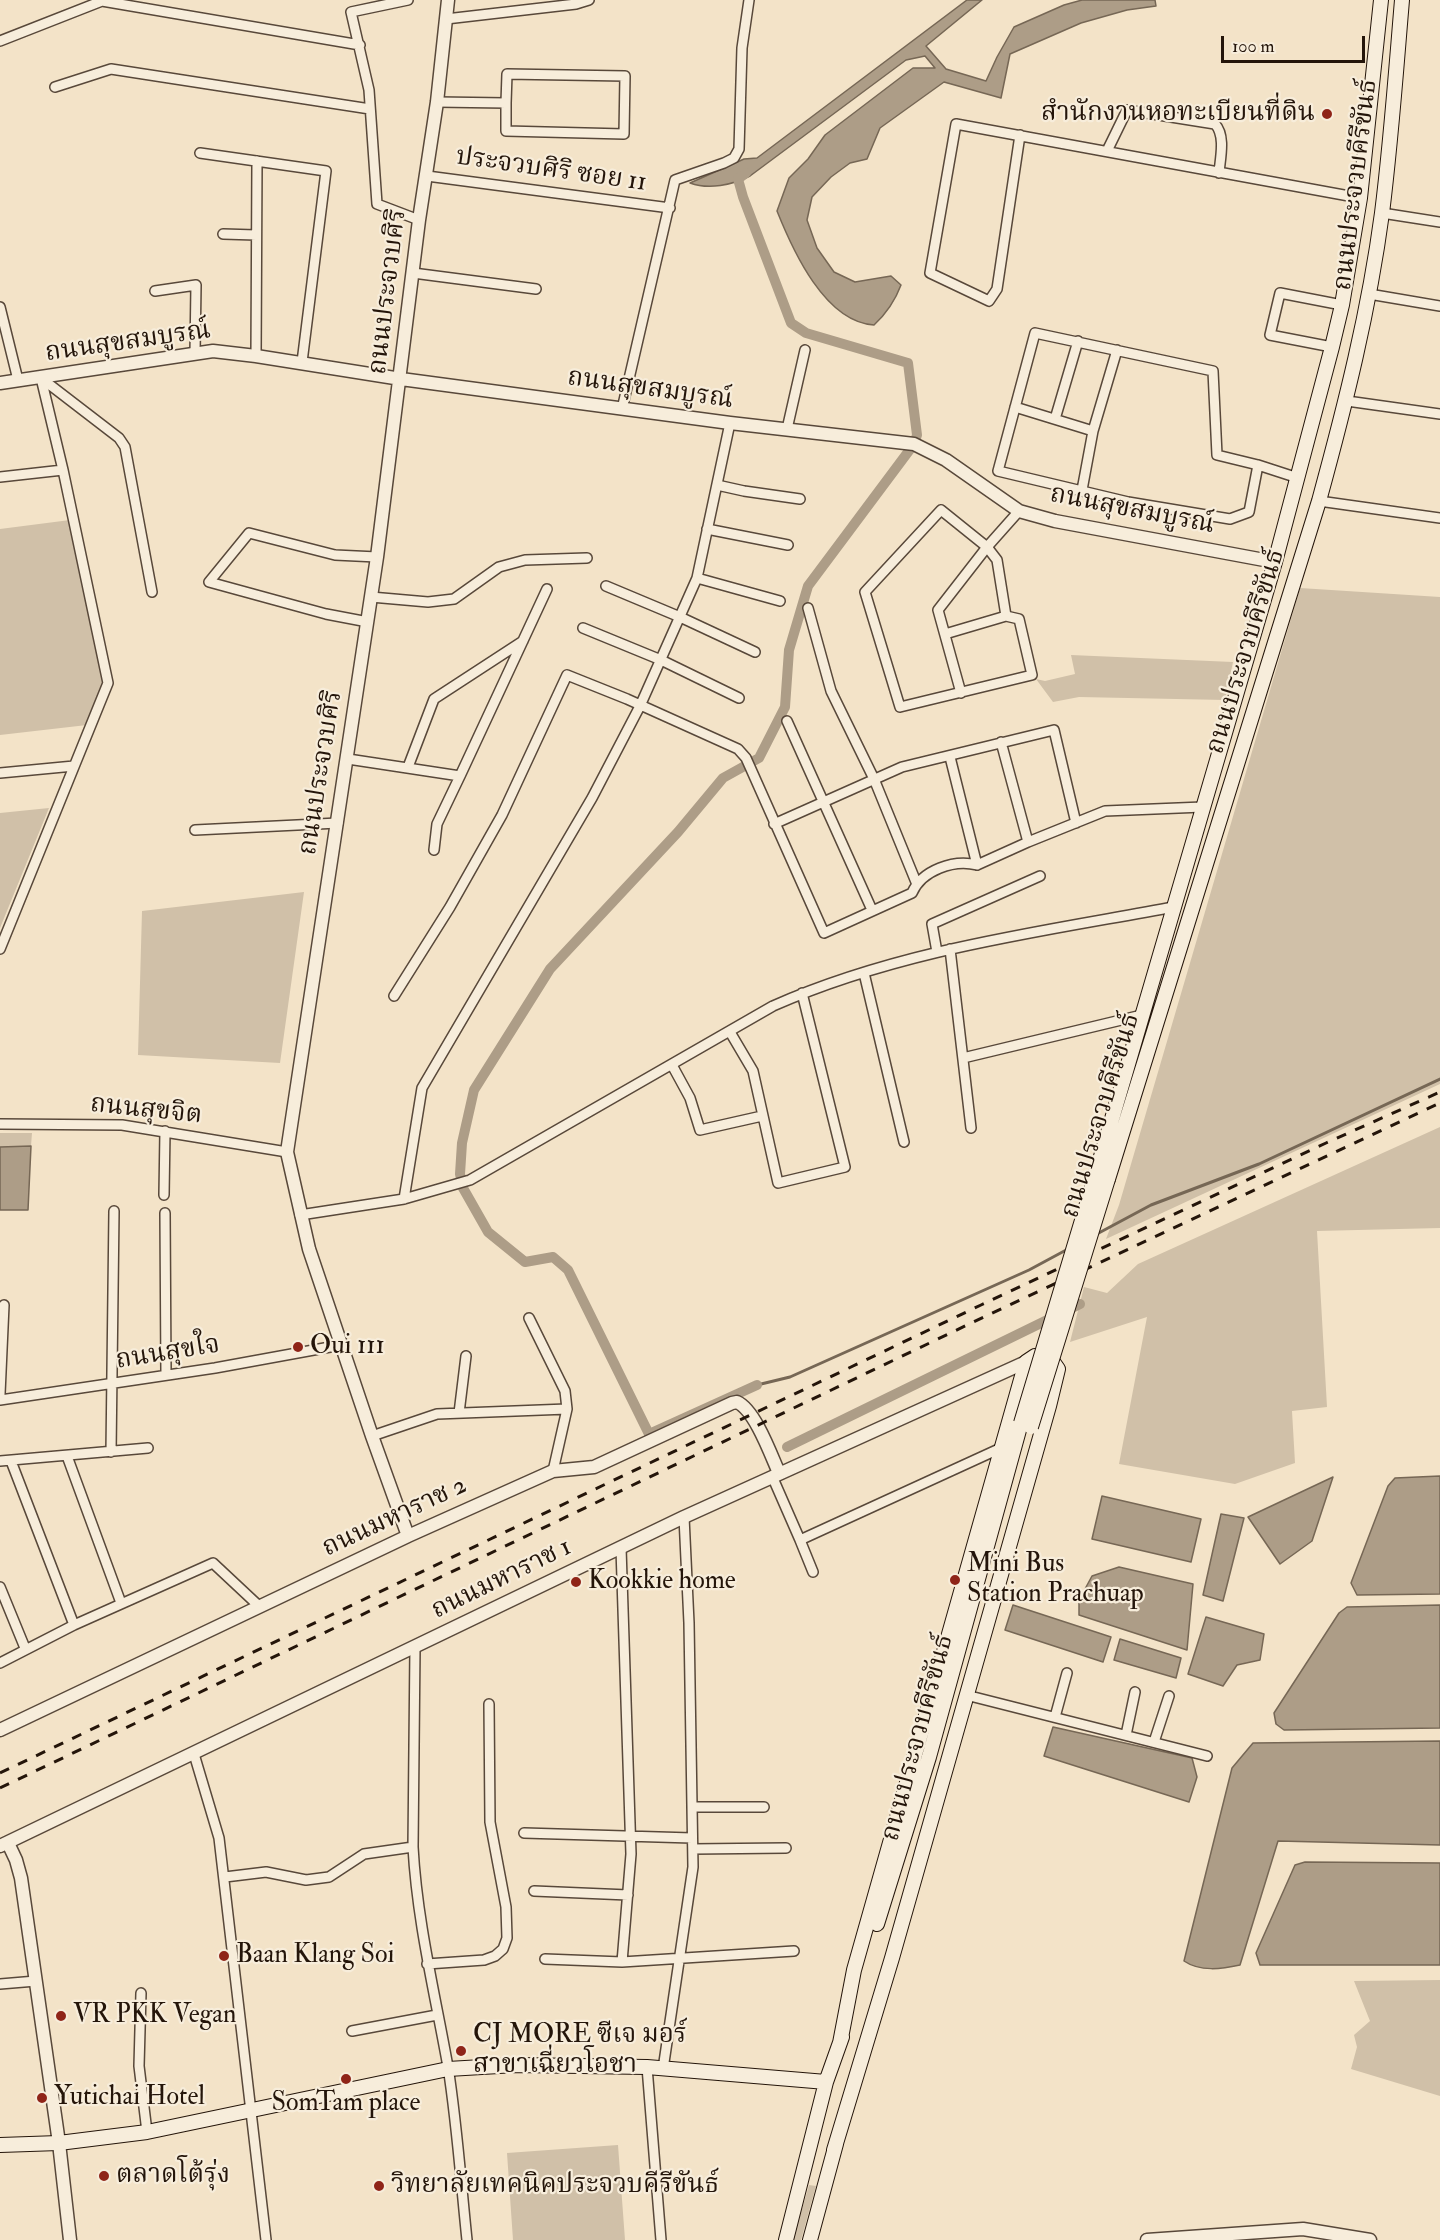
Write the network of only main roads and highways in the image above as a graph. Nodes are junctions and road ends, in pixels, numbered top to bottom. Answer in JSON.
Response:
{"nodes":[{"id":1,"x":1381,"y":0,"type":"edge"},
{"id":2,"x":1402,"y":0,"type":"edge"},
{"id":3,"x":1102,"y":1178,"type":"junction"},
{"id":4,"x":1026,"y":1425,"type":"junction"},
{"id":5,"x":840,"y":2043,"type":"junction"},
{"id":6,"x":826,"y":2082,"type":"junction"},
{"id":7,"x":0,"y":2145,"type":"edge"},
{"id":8,"x":834,"y":2151,"type":"junction"},
{"id":9,"x":802,"y":2176,"type":"junction"},
{"id":10,"x":825,"y":2180,"type":"junction"},
{"id":11,"x":786,"y":2240,"type":"edge"},
{"id":12,"x":810,"y":2240,"type":"edge"}],
"edges":[{"from":1,"to":3,"type":"main road","name":"ถนนประจวบคีรีขันธ์"},
{"from":2,"to":3,"type":"main road","name":"ถนนประจวบคีรีขันธ์"},
{"from":3,"to":4,"type":"main road","name":"ถนนประจวบคีรีขันธ์","bridge":true},
{"from":4,"to":5,"type":"main road","name":"ถนนประจวบคีรีขันธ์"},
{"from":4,"to":8,"type":"main road","name":"ถนนประจวบคีรีขันธ์"},
{"from":5,"to":6,"type":"main road","name":"ถนนประจวบคีรีขันธ์"},
{"from":5,"to":8,"type":"main road"},
{"from":6,"to":7,"type":"main road"},
{"from":6,"to":9,"type":"main road","name":"ถนนประจวบคีรีขันธ์"},
{"from":8,"to":10,"type":"main road","name":"ถนนประจวบคีรีขันธ์"},
{"from":9,"to":10,"type":"main road"},
{"from":9,"to":11,"type":"main road","name":"ถนนประจวบคีรีขันธ์"},
{"from":10,"to":12,"type":"main road","name":"ถนนประจวบคีรีขันธ์"}]}
